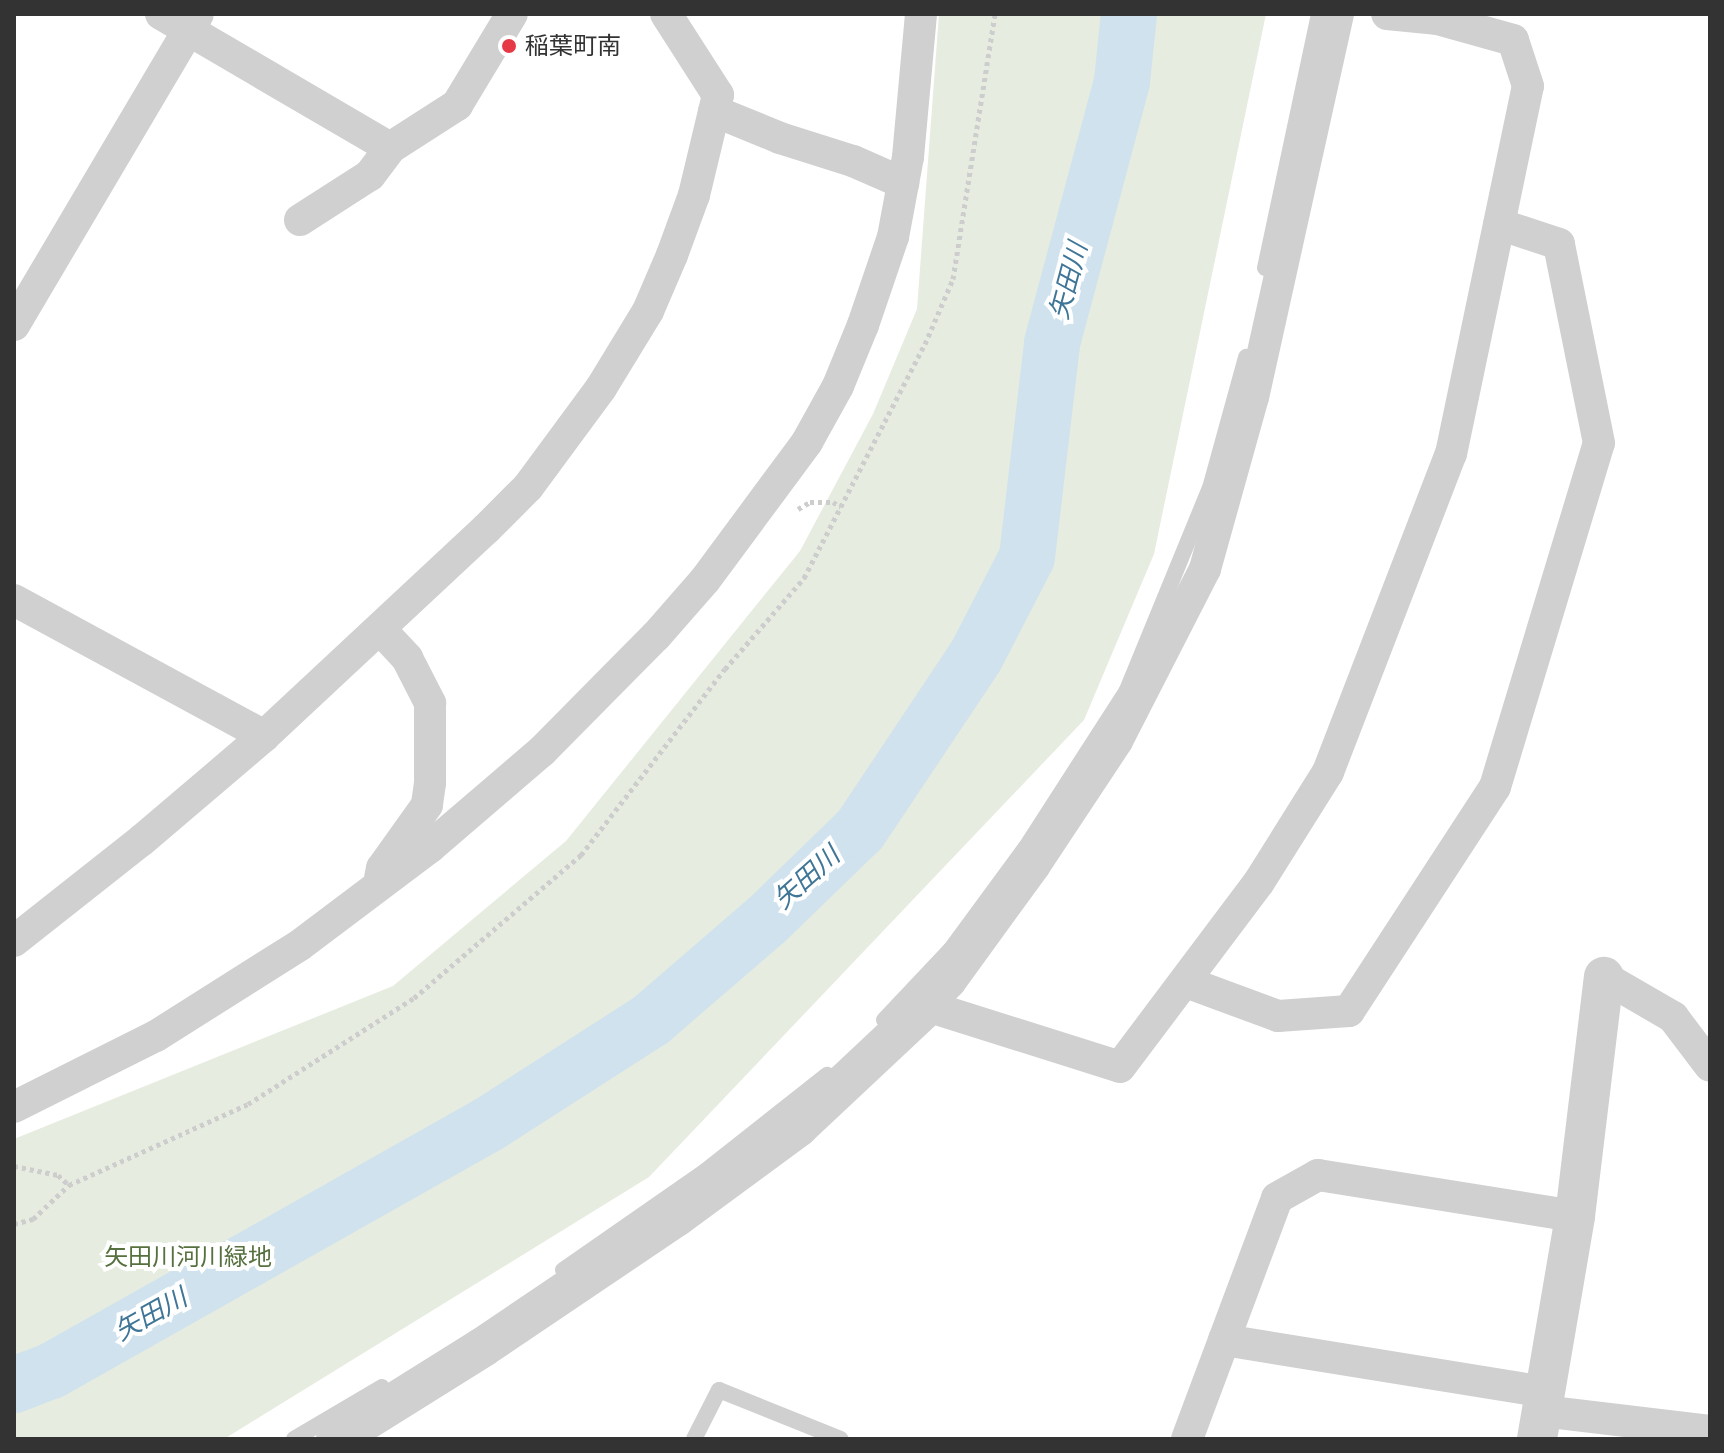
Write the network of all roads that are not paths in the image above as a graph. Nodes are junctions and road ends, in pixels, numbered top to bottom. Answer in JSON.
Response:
{"nodes":[{"id":1,"x":161,"y":14,"type":"edge"},
{"id":2,"x":512,"y":14,"type":"edge"},
{"id":3,"x":666,"y":14,"type":"edge"},
{"id":4,"x":921,"y":14,"type":"edge"},
{"id":5,"x":1319,"y":14,"type":"edge"},
{"id":6,"x":1338,"y":14,"type":"edge"},
{"id":7,"x":1387,"y":14,"type":"edge"},
{"id":8,"x":194,"y":22,"type":"edge"},
{"id":9,"x":714,"y":111,"type":"junction"},
{"id":10,"x":390,"y":148,"type":"junction"},
{"id":11,"x":903,"y":183,"type":"junction"},
{"id":12,"x":300,"y":220,"type":"dead end"},
{"id":13,"x":1499,"y":224,"type":"junction"},
{"id":14,"x":14,"y":325,"type":"edge"},
{"id":15,"x":14,"y":600,"type":"edge"},
{"id":16,"x":380,"y":629,"type":"junction"},
{"id":17,"x":264,"y":736,"type":"junction"},
{"id":18,"x":379,"y":886,"type":"junction"},
{"id":19,"x":14,"y":941,"type":"edge"},
{"id":20,"x":1604,"y":977,"type":"joint"},
{"id":21,"x":1186,"y":982,"type":"junction"},
{"id":22,"x":927,"y":1006,"type":"junction"},
{"id":23,"x":1710,"y":1066,"type":"edge"},
{"id":24,"x":14,"y":1107,"type":"edge"},
{"id":25,"x":1575,"y":1216,"type":"junction"},
{"id":26,"x":550,"y":1278,"type":"dead end"},
{"id":27,"x":1224,"y":1340,"type":"junction"},
{"id":28,"x":396,"y":1379,"type":"dead end"},
{"id":29,"x":1541,"y":1414,"type":"edge"},
{"id":30,"x":1710,"y":1431,"type":"edge"},
{"id":31,"x":294,"y":1439,"type":"edge"},
{"id":32,"x":336,"y":1439,"type":"edge"},
{"id":33,"x":694,"y":1439,"type":"edge"},
{"id":34,"x":841,"y":1439,"type":"edge"},
{"id":35,"x":1187,"y":1439,"type":"edge"}],
"edges":[{"from":1,"to":8,"type":"street"},
{"from":2,"to":10,"type":"street"},
{"from":3,"to":9,"type":"street"},
{"from":4,"to":11,"type":"street"},
{"from":5,"to":26,"type":"lane"},
{"from":6,"to":22,"type":"street"},
{"from":7,"to":13,"type":"street"},
{"from":8,"to":10,"type":"street"},
{"from":8,"to":14,"type":"street"},
{"from":9,"to":11,"type":"street"},
{"from":9,"to":16,"type":"street"},
{"from":10,"to":12,"type":"street"},
{"from":11,"to":18,"type":"street"},
{"from":13,"to":21,"type":"street"},
{"from":13,"to":21,"type":"street"},
{"from":15,"to":17,"type":"street"},
{"from":16,"to":17,"type":"street"},
{"from":16,"to":18,"type":"street"},
{"from":17,"to":19,"type":"street"},
{"from":18,"to":24,"type":"street"},
{"from":20,"to":23,"type":"street"},
{"from":20,"to":25,"type":"street"},
{"from":21,"to":22,"type":"street"},
{"from":22,"to":32,"type":"street"},
{"from":25,"to":27,"type":"street"},
{"from":25,"to":29,"type":"street"},
{"from":27,"to":29,"type":"street"},
{"from":27,"to":35,"type":"street"},
{"from":28,"to":31,"type":"lane"},
{"from":29,"to":30,"type":"street"},
{"from":33,"to":34,"type":"lane"}]}
